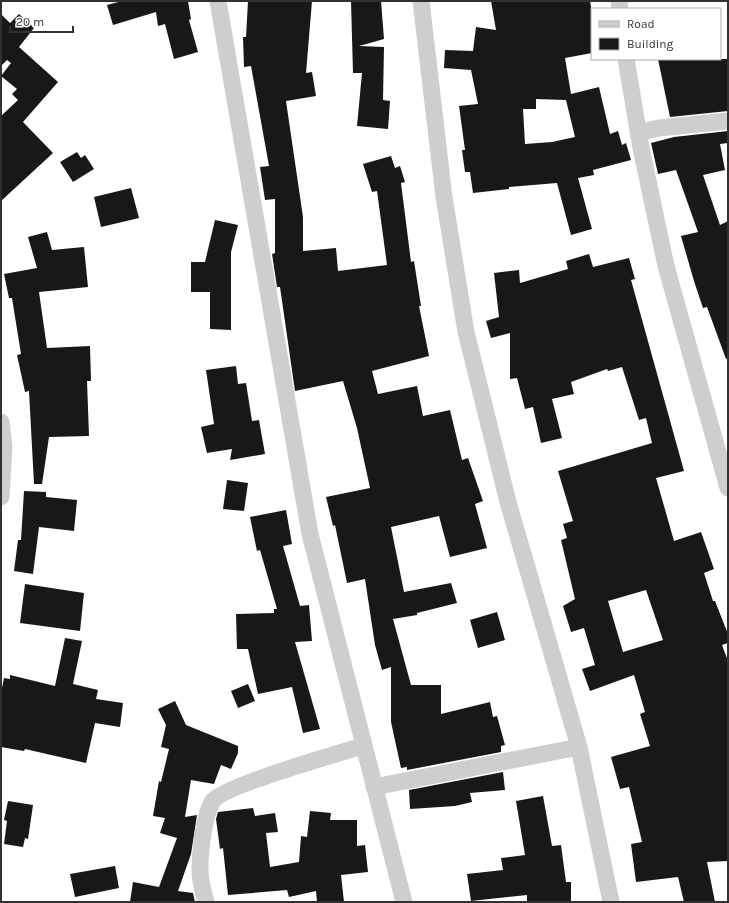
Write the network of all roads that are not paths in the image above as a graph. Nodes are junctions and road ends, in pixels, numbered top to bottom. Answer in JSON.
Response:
{"nodes":[{"id":1,"x":218,"y":1,"type":"edge"},
{"id":2,"x":421,"y":1,"type":"edge"},
{"id":3,"x":626,"y":60,"type":"edge"},
{"id":4,"x":728,"y":121,"type":"edge"},
{"id":5,"x":638,"y":133,"type":"junction"},
{"id":6,"x":1,"y":422,"type":"edge"},
{"id":7,"x":728,"y":488,"type":"edge"},
{"id":8,"x":1,"y":497,"type":"edge"},
{"id":9,"x":364,"y":746,"type":"junction"},
{"id":10,"x":579,"y":748,"type":"junction"},
{"id":11,"x":374,"y":787,"type":"junction"},
{"id":12,"x":206,"y":902,"type":"edge"},
{"id":13,"x":404,"y":902,"type":"edge"},
{"id":14,"x":611,"y":902,"type":"edge"}],
"edges":[{"from":1,"to":9,"type":"street"},
{"from":2,"to":10,"type":"street"},
{"from":3,"to":5,"type":"street"},
{"from":4,"to":5,"type":"street"},
{"from":5,"to":7,"type":"street"},
{"from":6,"to":8,"type":"street"},
{"from":9,"to":11,"type":"street"},
{"from":9,"to":12,"type":"street"},
{"from":10,"to":11,"type":"street"},
{"from":10,"to":14,"type":"street"},
{"from":11,"to":13,"type":"street"}]}
